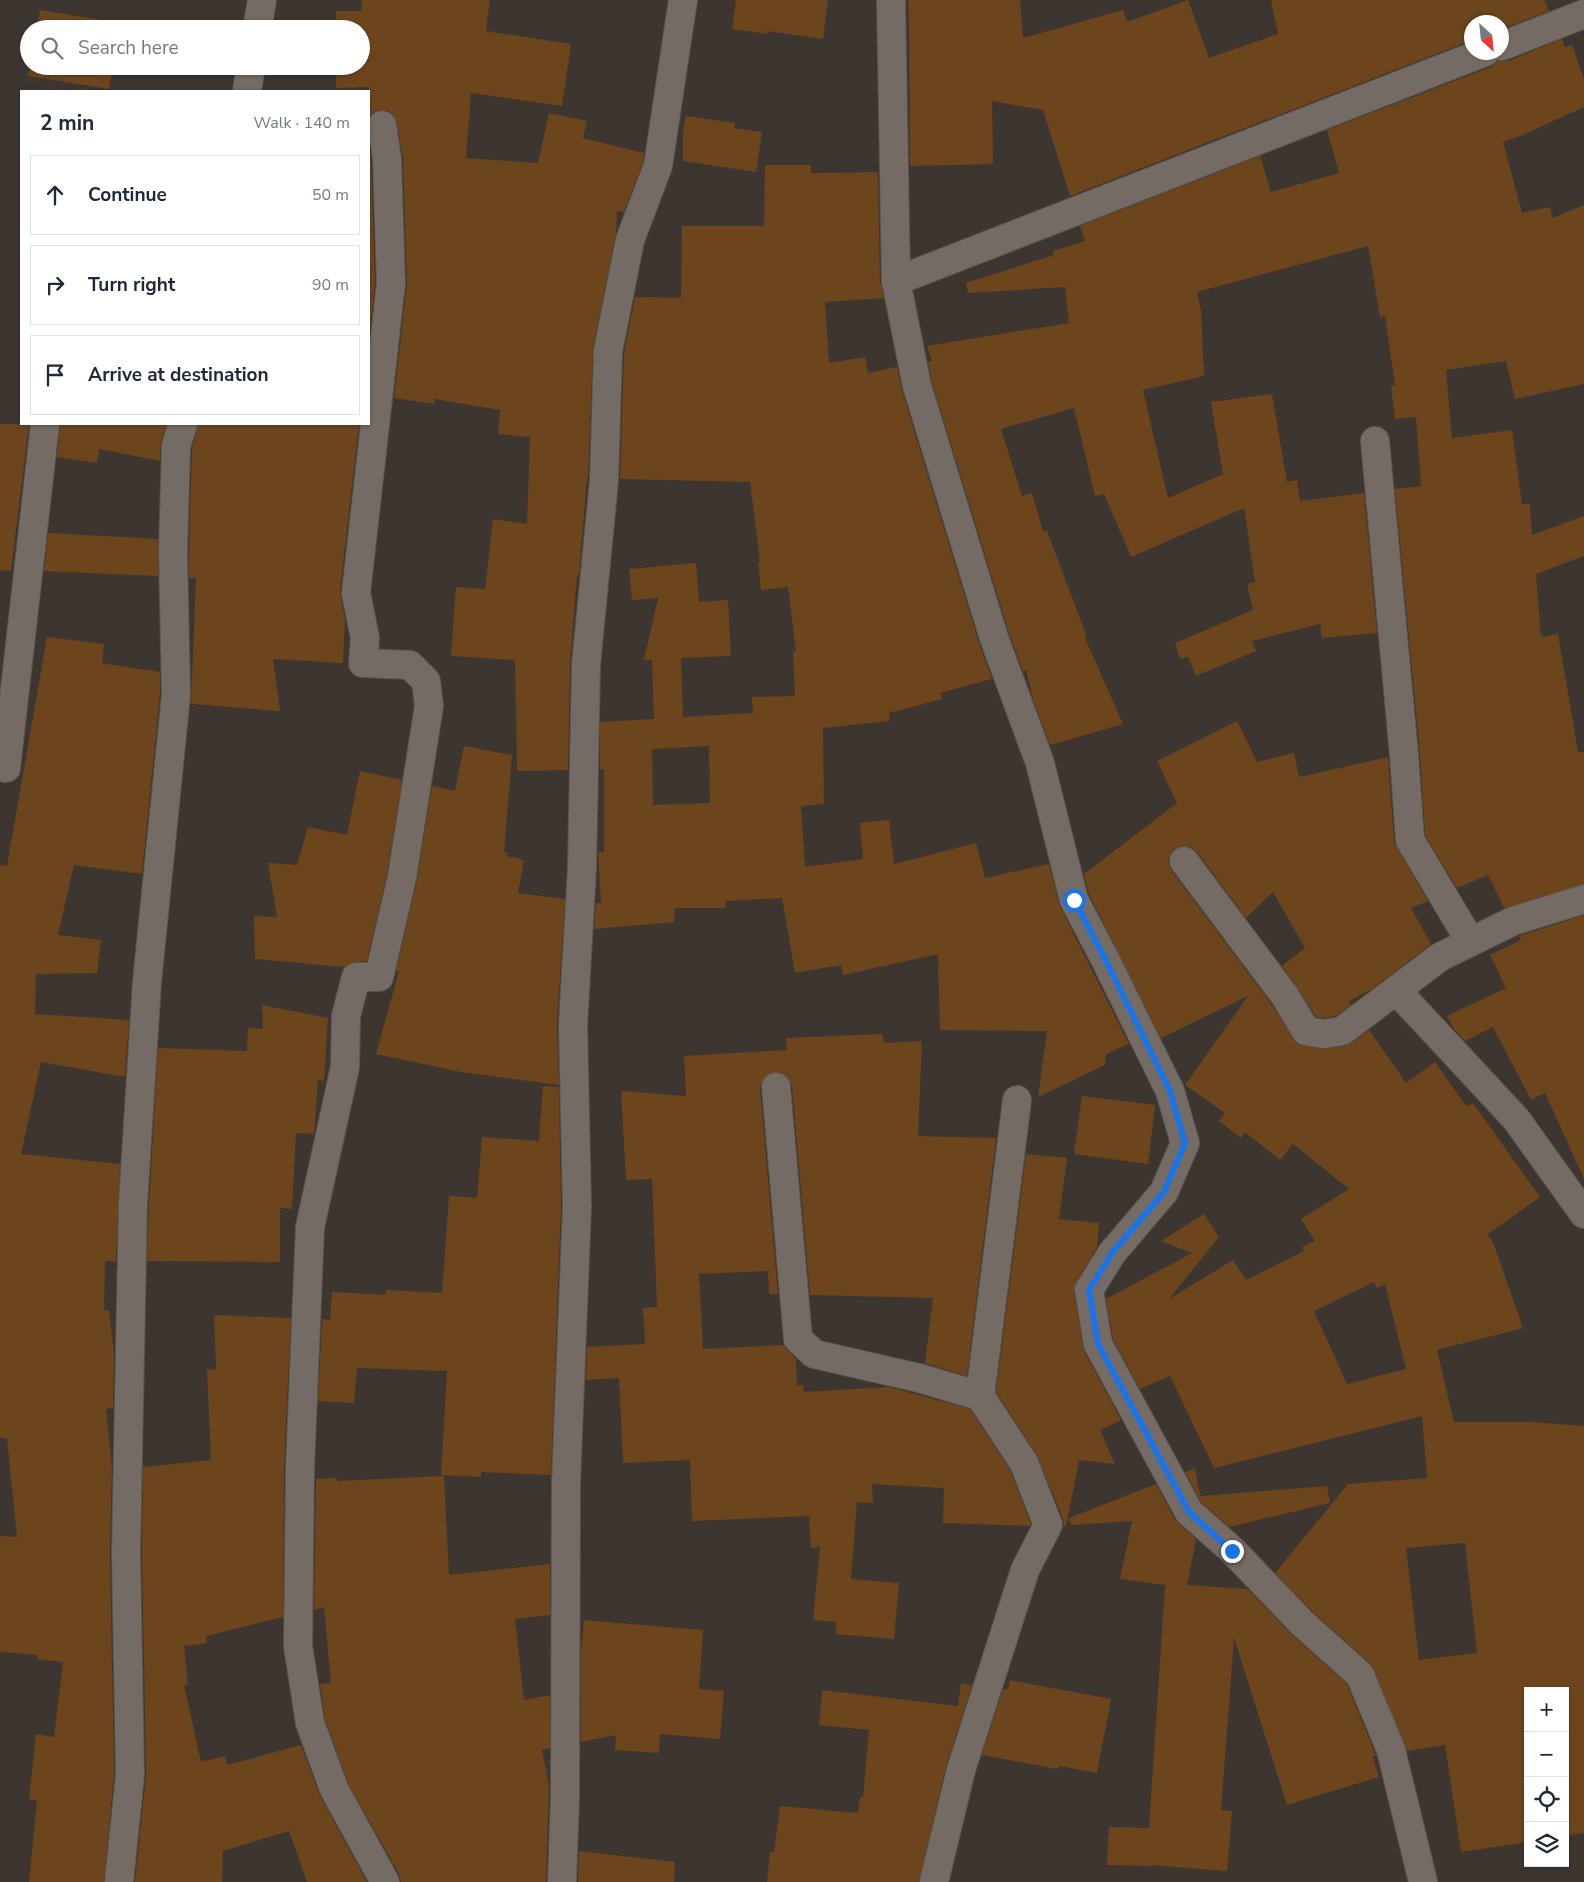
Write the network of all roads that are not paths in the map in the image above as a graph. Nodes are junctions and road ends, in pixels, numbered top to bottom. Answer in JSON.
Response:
{"nodes":[{"id":1,"x":262,"y":0,"type":"edge"},
{"id":2,"x":683,"y":0,"type":"edge"},
{"id":3,"x":891,"y":0,"type":"edge"},
{"id":4,"x":1584,"y":14,"type":"edge"},
{"id":5,"x":259,"y":20,"type":"edge"},
{"id":6,"x":1509,"y":43,"type":"edge"},
{"id":7,"x":1464,"y":60,"type":"edge"},
{"id":8,"x":250,"y":75,"type":"edge"},
{"id":9,"x":247,"y":90,"type":"edge"},
{"id":10,"x":382,"y":124,"type":"dead end"},
{"id":11,"x":896,"y":281,"type":"junction"},
{"id":12,"x":45,"y":425,"type":"edge"},
{"id":13,"x":183,"y":425,"type":"edge"},
{"id":14,"x":1375,"y":441,"type":"dead end"},
{"id":15,"x":6,"y":768,"type":"dead end"},
{"id":16,"x":1184,"y":861,"type":"dead end"},
{"id":17,"x":1584,"y":899,"type":"edge"},
{"id":18,"x":1470,"y":942,"type":"junction"},
{"id":19,"x":1396,"y":990,"type":"junction"},
{"id":20,"x":776,"y":1087,"type":"dead end"},
{"id":21,"x":1017,"y":1100,"type":"dead end"},
{"id":22,"x":1584,"y":1214,"type":"edge"},
{"id":23,"x":980,"y":1396,"type":"junction"},
{"id":24,"x":118,"y":1882,"type":"edge"},
{"id":25,"x":385,"y":1882,"type":"edge"},
{"id":26,"x":562,"y":1882,"type":"edge"},
{"id":27,"x":934,"y":1882,"type":"edge"},
{"id":28,"x":1423,"y":1882,"type":"edge"}],
"edges":[{"from":1,"to":5,"type":"street"},
{"from":2,"to":26,"type":"street"},
{"from":3,"to":11,"type":"street"},
{"from":4,"to":6,"type":"street"},
{"from":7,"to":11,"type":"street"},
{"from":8,"to":9,"type":"street"},
{"from":10,"to":25,"type":"street"},
{"from":11,"to":28,"type":"street"},
{"from":12,"to":15,"type":"street"},
{"from":13,"to":24,"type":"street"},
{"from":14,"to":18,"type":"street"},
{"from":16,"to":19,"type":"street"},
{"from":17,"to":18,"type":"street"},
{"from":18,"to":19,"type":"street"},
{"from":19,"to":22,"type":"street"},
{"from":20,"to":23,"type":"street"},
{"from":21,"to":23,"type":"street"},
{"from":23,"to":27,"type":"street"}]}
